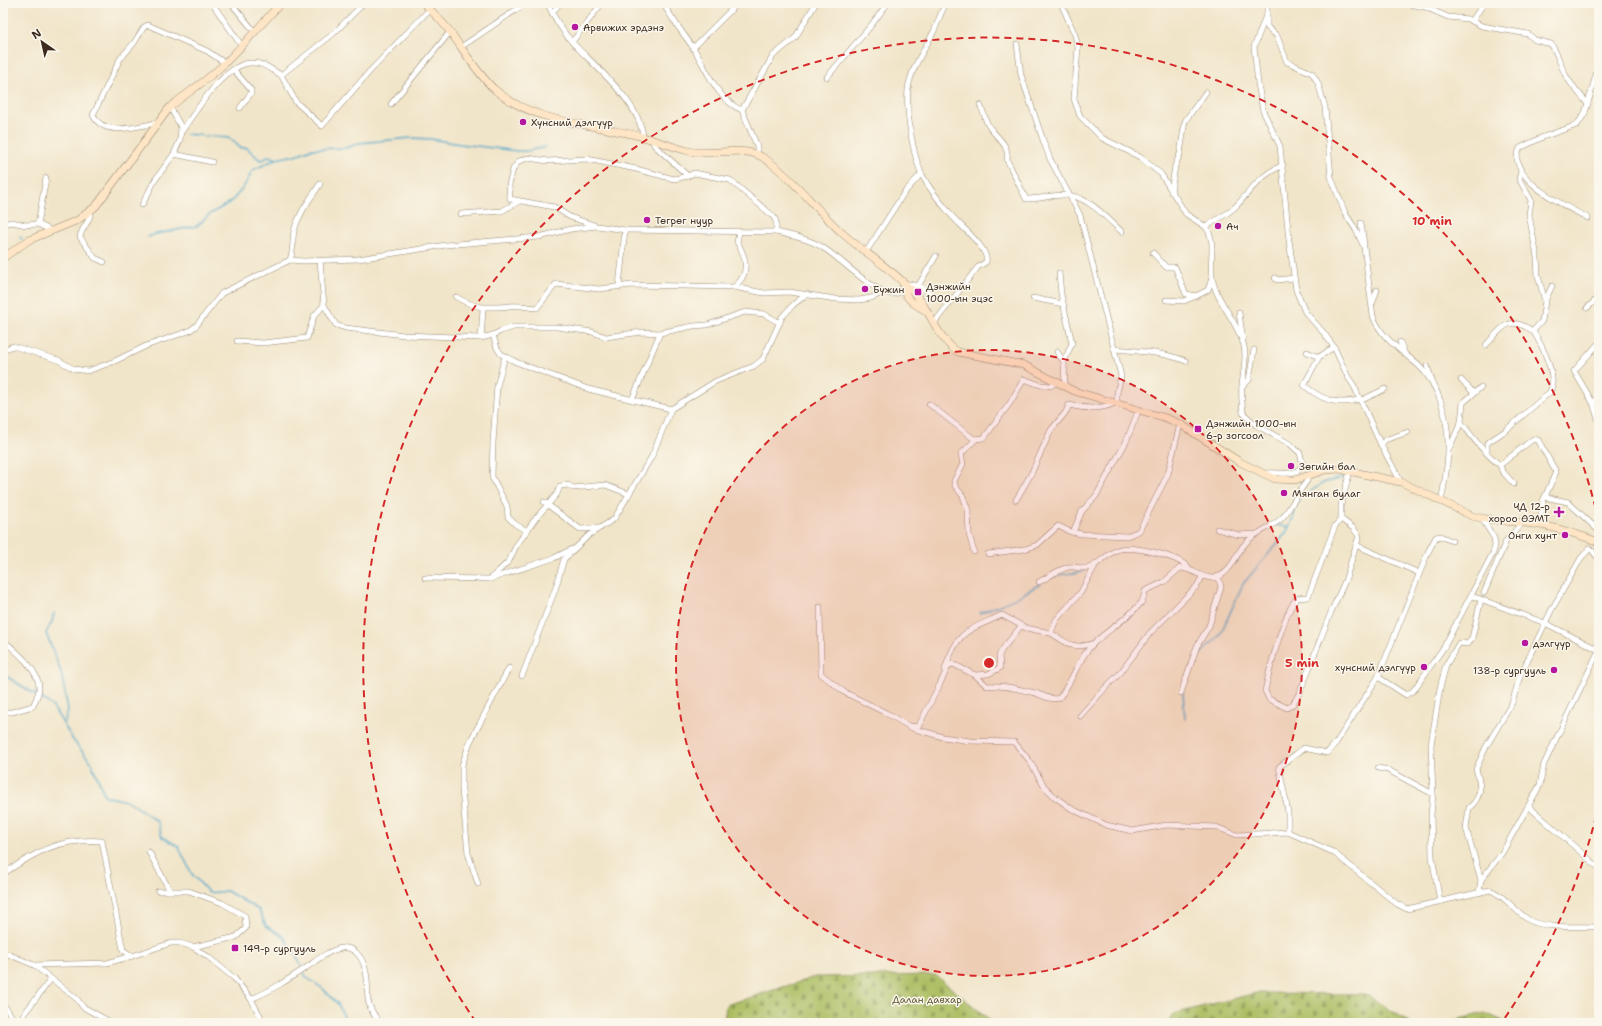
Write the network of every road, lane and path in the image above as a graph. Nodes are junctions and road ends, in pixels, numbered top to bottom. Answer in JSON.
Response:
{"nodes":[{"id":1,"x":212,"y":3,"type":"edge"},
{"id":2,"x":231,"y":3,"type":"edge"},
{"id":3,"x":282,"y":3,"type":"edge"},
{"id":4,"x":364,"y":3,"type":"edge"},
{"id":5,"x":424,"y":3,"type":"edge"},
{"id":6,"x":526,"y":3,"type":"edge"},
{"id":7,"x":560,"y":3,"type":"edge"},
{"id":8,"x":602,"y":3,"type":"edge"},
{"id":9,"x":663,"y":3,"type":"edge"},
{"id":10,"x":738,"y":3,"type":"edge"},
{"id":11,"x":816,"y":3,"type":"edge"},
{"id":12,"x":888,"y":3,"type":"edge"},
{"id":13,"x":946,"y":3,"type":"edge"},
{"id":14,"x":1061,"y":3,"type":"edge"},
{"id":15,"x":1267,"y":3,"type":"edge"},
{"id":16,"x":1404,"y":3,"type":"edge"},
{"id":17,"x":1484,"y":3,"type":"edge"},
{"id":18,"x":1595,"y":3,"type":"edge"},
{"id":19,"x":547,"y":4,"type":"edge"},
{"id":20,"x":1599,"y":5,"type":"edge"},
{"id":21,"x":430,"y":9,"type":"junction"},
{"id":22,"x":552,"y":13,"type":"junction"},
{"id":23,"x":1267,"y":13,"type":"junction"},
{"id":24,"x":1472,"y":21,"type":"junction"},
{"id":25,"x":254,"y":31,"type":"junction"},
{"id":26,"x":450,"y":32,"type":"junction"},
{"id":27,"x":572,"y":42,"type":"junction"},
{"id":28,"x":1017,"y":44,"type":"dead end"},
{"id":29,"x":242,"y":45,"type":"junction"},
{"id":30,"x":461,"y":47,"type":"junction"},
{"id":31,"x":693,"y":48,"type":"junction"},
{"id":32,"x":225,"y":63,"type":"junction"},
{"id":33,"x":1599,"y":65,"type":"edge"},
{"id":34,"x":234,"y":70,"type":"junction"},
{"id":35,"x":212,"y":75,"type":"junction"},
{"id":36,"x":281,"y":75,"type":"junction"},
{"id":37,"x":827,"y":76,"type":"dead end"},
{"id":38,"x":219,"y":82,"type":"junction"},
{"id":39,"x":1206,"y":92,"type":"dead end"},
{"id":40,"x":391,"y":104,"type":"dead end"},
{"id":41,"x":1588,"y":104,"type":"junction"},
{"id":42,"x":980,"y":105,"type":"dead end"},
{"id":43,"x":170,"y":107,"type":"junction"},
{"id":44,"x":240,"y":108,"type":"dead end"},
{"id":45,"x":742,"y":110,"type":"junction"},
{"id":46,"x":157,"y":123,"type":"junction"},
{"id":47,"x":182,"y":131,"type":"junction"},
{"id":48,"x":643,"y":136,"type":"junction"},
{"id":49,"x":653,"y":140,"type":"junction"},
{"id":50,"x":174,"y":154,"type":"junction"},
{"id":51,"x":758,"y":155,"type":"junction"},
{"id":52,"x":212,"y":162,"type":"dead end"},
{"id":53,"x":1283,"y":165,"type":"junction"},
{"id":54,"x":1521,"y":171,"type":"junction"},
{"id":55,"x":921,"y":174,"type":"junction"},
{"id":56,"x":688,"y":176,"type":"junction"},
{"id":57,"x":46,"y":178,"type":"dead end"},
{"id":58,"x":320,"y":184,"type":"dead end"},
{"id":59,"x":1172,"y":192,"type":"junction"},
{"id":60,"x":1070,"y":196,"type":"junction"},
{"id":61,"x":518,"y":202,"type":"junction"},
{"id":62,"x":142,"y":205,"type":"dead end"},
{"id":63,"x":91,"y":210,"type":"junction"},
{"id":64,"x":461,"y":214,"type":"dead end"},
{"id":65,"x":1588,"y":218,"type":"dead end"},
{"id":66,"x":1361,"y":223,"type":"dead end"},
{"id":67,"x":3,"y":224,"type":"edge"},
{"id":68,"x":38,"y":224,"type":"junction"},
{"id":69,"x":597,"y":226,"type":"junction"},
{"id":70,"x":1206,"y":227,"type":"junction"},
{"id":71,"x":50,"y":230,"type":"junction"},
{"id":72,"x":625,"y":230,"type":"junction"},
{"id":73,"x":739,"y":232,"type":"junction"},
{"id":74,"x":776,"y":232,"type":"junction"},
{"id":75,"x":1122,"y":232,"type":"dead end"},
{"id":76,"x":1364,"y":247,"type":"junction"},
{"id":77,"x":866,"y":252,"type":"junction"},
{"id":78,"x":1152,"y":253,"type":"dead end"},
{"id":79,"x":936,"y":256,"type":"dead end"},
{"id":80,"x":3,"y":258,"type":"edge"},
{"id":81,"x":290,"y":260,"type":"junction"},
{"id":82,"x":320,"y":261,"type":"junction"},
{"id":83,"x":104,"y":262,"type":"dead end"},
{"id":84,"x":1060,"y":272,"type":"dead end"},
{"id":85,"x":1212,"y":278,"type":"junction"},
{"id":86,"x":1275,"y":278,"type":"dead end"},
{"id":87,"x":1294,"y":278,"type":"junction"},
{"id":88,"x":903,"y":283,"type":"junction"},
{"id":89,"x":619,"y":286,"type":"junction"},
{"id":90,"x":918,"y":286,"type":"junction"},
{"id":91,"x":1552,"y":286,"type":"dead end"},
{"id":92,"x":734,"y":288,"type":"junction"},
{"id":93,"x":1377,"y":290,"type":"dead end"},
{"id":94,"x":903,"y":291,"type":"junction"},
{"id":95,"x":884,"y":292,"type":"junction"},
{"id":96,"x":807,"y":294,"type":"junction"},
{"id":97,"x":1196,"y":296,"type":"junction"},
{"id":98,"x":456,"y":297,"type":"dead end"},
{"id":99,"x":1599,"y":297,"type":"edge"},
{"id":100,"x":1033,"y":298,"type":"dead end"},
{"id":101,"x":1166,"y":300,"type":"dead end"},
{"id":102,"x":1545,"y":301,"type":"junction"},
{"id":103,"x":1063,"y":304,"type":"junction"},
{"id":104,"x":324,"y":305,"type":"junction"},
{"id":105,"x":949,"y":305,"type":"junction"},
{"id":106,"x":1372,"y":307,"type":"junction"},
{"id":107,"x":483,"y":308,"type":"junction"},
{"id":108,"x":1587,"y":308,"type":"dead end"},
{"id":109,"x":925,"y":310,"type":"junction"},
{"id":110,"x":1239,"y":313,"type":"dead end"},
{"id":111,"x":780,"y":323,"type":"junction"},
{"id":112,"x":934,"y":323,"type":"junction"},
{"id":113,"x":1533,"y":331,"type":"junction"},
{"id":114,"x":660,"y":333,"type":"junction"},
{"id":115,"x":493,"y":335,"type":"junction"},
{"id":116,"x":481,"y":338,"type":"junction"},
{"id":117,"x":237,"y":341,"type":"dead end"},
{"id":118,"x":1400,"y":342,"type":"dead end"},
{"id":119,"x":1599,"y":343,"type":"edge"},
{"id":120,"x":1486,"y":344,"type":"dead end"},
{"id":121,"x":1244,"y":346,"type":"junction"},
{"id":122,"x":1334,"y":347,"type":"junction"},
{"id":123,"x":1114,"y":348,"type":"junction"},
{"id":124,"x":3,"y":350,"type":"edge"},
{"id":125,"x":1254,"y":350,"type":"dead end"},
{"id":126,"x":1057,"y":352,"type":"dead end"},
{"id":127,"x":1307,"y":352,"type":"dead end"},
{"id":128,"x":1406,"y":355,"type":"junction"},
{"id":129,"x":505,"y":356,"type":"junction"},
{"id":130,"x":1319,"y":357,"type":"junction"},
{"id":131,"x":1186,"y":361,"type":"dead end"},
{"id":132,"x":1064,"y":362,"type":"junction"},
{"id":133,"x":1428,"y":366,"type":"dead end"},
{"id":134,"x":1461,"y":380,"type":"dead end"},
{"id":135,"x":1057,"y":381,"type":"junction"},
{"id":136,"x":1065,"y":386,"type":"junction"},
{"id":137,"x":1242,"y":387,"type":"junction"},
{"id":138,"x":1481,"y":387,"type":"dead end"},
{"id":139,"x":1385,"y":389,"type":"dead end"},
{"id":140,"x":1433,"y":390,"type":"junction"},
{"id":141,"x":1474,"y":393,"type":"junction"},
{"id":142,"x":1599,"y":397,"type":"edge"},
{"id":143,"x":632,"y":400,"type":"junction"},
{"id":144,"x":1360,"y":401,"type":"junction"},
{"id":145,"x":1117,"y":402,"type":"junction"},
{"id":146,"x":1593,"y":403,"type":"junction"},
{"id":147,"x":929,"y":404,"type":"dead end"},
{"id":148,"x":671,"y":409,"type":"junction"},
{"id":149,"x":1139,"y":409,"type":"junction"},
{"id":150,"x":1461,"y":422,"type":"junction"},
{"id":151,"x":1599,"y":422,"type":"edge"},
{"id":152,"x":1180,"y":424,"type":"junction"},
{"id":153,"x":1408,"y":432,"type":"dead end"},
{"id":154,"x":976,"y":439,"type":"junction"},
{"id":155,"x":1381,"y":445,"type":"junction"},
{"id":156,"x":1448,"y":450,"type":"junction"},
{"id":157,"x":1487,"y":452,"type":"junction"},
{"id":158,"x":1500,"y":465,"type":"junction"},
{"id":159,"x":1350,"y":472,"type":"junction"},
{"id":160,"x":1266,"y":475,"type":"junction"},
{"id":161,"x":1307,"y":476,"type":"junction"},
{"id":162,"x":1401,"y":482,"type":"junction"},
{"id":163,"x":1514,"y":484,"type":"dead end"},
{"id":164,"x":629,"y":494,"type":"junction"},
{"id":165,"x":1545,"y":497,"type":"junction"},
{"id":166,"x":1016,"y":500,"type":"dead end"},
{"id":167,"x":1441,"y":502,"type":"junction"},
{"id":168,"x":546,"y":503,"type":"junction"},
{"id":169,"x":1341,"y":519,"type":"junction"},
{"id":170,"x":1482,"y":519,"type":"junction"},
{"id":171,"x":1523,"y":522,"type":"junction"},
{"id":172,"x":1540,"y":525,"type":"junction"},
{"id":173,"x":601,"y":528,"type":"junction"},
{"id":174,"x":1217,"y":529,"type":"dead end"},
{"id":175,"x":527,"y":531,"type":"junction"},
{"id":176,"x":1599,"y":531,"type":"edge"},
{"id":177,"x":1073,"y":532,"type":"junction"},
{"id":178,"x":1254,"y":534,"type":"junction"},
{"id":179,"x":1452,"y":541,"type":"dead end"},
{"id":180,"x":1598,"y":542,"type":"edge"},
{"id":181,"x":1356,"y":545,"type":"junction"},
{"id":182,"x":576,"y":547,"type":"junction"},
{"id":183,"x":1590,"y":548,"type":"junction"},
{"id":184,"x":974,"y":552,"type":"dead end"},
{"id":185,"x":988,"y":554,"type":"dead end"},
{"id":186,"x":1599,"y":559,"type":"edge"},
{"id":187,"x":1097,"y":563,"type":"junction"},
{"id":188,"x":1189,"y":569,"type":"junction"},
{"id":189,"x":1419,"y":573,"type":"junction"},
{"id":190,"x":1218,"y":576,"type":"junction"},
{"id":191,"x":1202,"y":577,"type":"junction"},
{"id":192,"x":425,"y":578,"type":"dead end"},
{"id":193,"x":490,"y":579,"type":"junction"},
{"id":194,"x":1039,"y":582,"type":"dead end"},
{"id":195,"x":1484,"y":593,"type":"dead end"},
{"id":196,"x":1472,"y":596,"type":"junction"},
{"id":197,"x":1481,"y":600,"type":"junction"},
{"id":198,"x":820,"y":607,"type":"dead end"},
{"id":199,"x":1545,"y":623,"type":"junction"},
{"id":200,"x":1021,"y":626,"type":"junction"},
{"id":201,"x":1051,"y":633,"type":"junction"},
{"id":202,"x":3,"y":640,"type":"edge"},
{"id":203,"x":1094,"y":643,"type":"junction"},
{"id":204,"x":1599,"y":650,"type":"edge"},
{"id":205,"x":509,"y":668,"type":"dead end"},
{"id":206,"x":974,"y":675,"type":"junction"},
{"id":207,"x":522,"y":676,"type":"dead end"},
{"id":208,"x":1378,"y":677,"type":"junction"},
{"id":209,"x":938,"y":688,"type":"junction"},
{"id":210,"x":1180,"y":693,"type":"dead end"},
{"id":211,"x":3,"y":712,"type":"edge"},
{"id":212,"x":1080,"y":716,"type":"dead end"},
{"id":213,"x":906,"y":725,"type":"junction"},
{"id":214,"x":1378,"y":768,"type":"dead end"},
{"id":215,"x":1433,"y":794,"type":"junction"},
{"id":216,"x":1528,"y":806,"type":"junction"},
{"id":217,"x":1288,"y":832,"type":"junction"},
{"id":218,"x":149,"y":852,"type":"dead end"},
{"id":219,"x":1599,"y":868,"type":"edge"},
{"id":220,"x":3,"y":874,"type":"edge"},
{"id":221,"x":1481,"y":880,"type":"junction"},
{"id":222,"x":478,"y":884,"type":"dead end"},
{"id":223,"x":158,"y":891,"type":"dead end"},
{"id":224,"x":170,"y":891,"type":"junction"},
{"id":225,"x":1479,"y":893,"type":"junction"},
{"id":226,"x":1440,"y":902,"type":"junction"},
{"id":227,"x":1599,"y":927,"type":"edge"},
{"id":228,"x":193,"y":947,"type":"junction"},
{"id":229,"x":3,"y":951,"type":"edge"},
{"id":230,"x":132,"y":956,"type":"junction"},
{"id":231,"x":34,"y":965,"type":"junction"},
{"id":232,"x":51,"y":979,"type":"junction"},
{"id":233,"x":251,"y":999,"type":"junction"},
{"id":234,"x":3,"y":1004,"type":"edge"},
{"id":235,"x":17,"y":1023,"type":"edge"},
{"id":236,"x":112,"y":1023,"type":"edge"},
{"id":237,"x":264,"y":1023,"type":"edge"},
{"id":238,"x":380,"y":1023,"type":"edge"}],
"edges":[{"from":1,"to":29,"type":"street"},
{"from":2,"to":25,"type":"street"},
{"from":3,"to":25,"type":"street"},
{"from":4,"to":36,"type":"street"},
{"from":5,"to":21,"type":"street"},
{"from":6,"to":30,"type":"street"},
{"from":7,"to":22,"type":"street"},
{"from":8,"to":27,"type":"street"},
{"from":9,"to":31,"type":"street"},
{"from":10,"to":31,"type":"street"},
{"from":11,"to":45,"type":"street"},
{"from":12,"to":37,"type":"street"},
{"from":13,"to":55,"type":"street"},
{"from":14,"to":59,"type":"street"},
{"from":15,"to":23,"type":"street"},
{"from":16,"to":24,"type":"street"},
{"from":17,"to":24,"type":"street"},
{"from":18,"to":20,"type":"street"},
{"from":19,"to":22,"type":"street"},
{"from":21,"to":26,"type":"street"},
{"from":21,"to":36,"type":"street"},
{"from":22,"to":27,"type":"street"},
{"from":23,"to":53,"type":"street"},
{"from":23,"to":76,"type":"street"},
{"from":24,"to":41,"type":"street"},
{"from":25,"to":29,"type":"street"},
{"from":26,"to":30,"type":"street"},
{"from":26,"to":40,"type":"street"},
{"from":27,"to":48,"type":"street"},
{"from":28,"to":60,"type":"street"},
{"from":29,"to":32,"type":"street"},
{"from":30,"to":48,"type":"street"},
{"from":31,"to":45,"type":"street"},
{"from":32,"to":35,"type":"street"},
{"from":32,"to":46,"type":"street"},
{"from":33,"to":41,"type":"street"},
{"from":34,"to":36,"type":"street"},
{"from":34,"to":38,"type":"street"},
{"from":34,"to":44,"type":"street"},
{"from":35,"to":38,"type":"street"},
{"from":35,"to":43,"type":"street"},
{"from":38,"to":47,"type":"street"},
{"from":39,"to":59,"type":"street"},
{"from":41,"to":54,"type":"street"},
{"from":42,"to":60,"type":"street"},
{"from":43,"to":46,"type":"street"},
{"from":43,"to":47,"type":"street"},
{"from":45,"to":51,"type":"street"},
{"from":46,"to":63,"type":"street"},
{"from":47,"to":50,"type":"street"},
{"from":48,"to":49,"type":"street"},
{"from":49,"to":51,"type":"street"},
{"from":49,"to":56,"type":"street"},
{"from":50,"to":52,"type":"street"},
{"from":50,"to":62,"type":"street"},
{"from":51,"to":77,"type":"street"},
{"from":53,"to":70,"type":"street"},
{"from":53,"to":87,"type":"street"},
{"from":54,"to":65,"type":"street"},
{"from":54,"to":102,"type":"street"},
{"from":55,"to":77,"type":"street"},
{"from":55,"to":105,"type":"street"},
{"from":56,"to":61,"type":"street"},
{"from":56,"to":74,"type":"street"},
{"from":57,"to":68,"type":"street"},
{"from":58,"to":81,"type":"street"},
{"from":59,"to":70,"type":"street"},
{"from":60,"to":75,"type":"street"},
{"from":60,"to":123,"type":"street"},
{"from":61,"to":64,"type":"street"},
{"from":61,"to":69,"type":"street"},
{"from":63,"to":71,"type":"street"},
{"from":63,"to":83,"type":"street"},
{"from":66,"to":76,"type":"street"},
{"from":67,"to":68,"type":"street"},
{"from":68,"to":71,"type":"street"},
{"from":69,"to":72,"type":"street"},
{"from":69,"to":82,"type":"street"},
{"from":70,"to":85,"type":"street"},
{"from":71,"to":80,"type":"street"},
{"from":72,"to":73,"type":"street"},
{"from":72,"to":89,"type":"street"},
{"from":73,"to":74,"type":"street"},
{"from":73,"to":92,"type":"street"},
{"from":74,"to":95,"type":"street"},
{"from":76,"to":106,"type":"street"},
{"from":77,"to":88,"type":"street"},
{"from":78,"to":97,"type":"street"},
{"from":79,"to":90,"type":"street"},
{"from":81,"to":82,"type":"street"},
{"from":81,"to":124,"type":"street"},
{"from":82,"to":104,"type":"street"},
{"from":84,"to":103,"type":"street"},
{"from":85,"to":97,"type":"street"},
{"from":85,"to":121,"type":"street"},
{"from":86,"to":87,"type":"street"},
{"from":87,"to":122,"type":"street"},
{"from":88,"to":90,"type":"street"},
{"from":88,"to":94,"type":"street"},
{"from":88,"to":109,"type":"street"},
{"from":89,"to":92,"type":"street"},
{"from":89,"to":107,"type":"street"},
{"from":90,"to":105,"type":"street"},
{"from":91,"to":102,"type":"street"},
{"from":92,"to":96,"type":"street"},
{"from":93,"to":106,"type":"street"},
{"from":94,"to":95,"type":"street"},
{"from":94,"to":109,"type":"street"},
{"from":95,"to":96,"type":"street"},
{"from":96,"to":111,"type":"street"},
{"from":97,"to":101,"type":"street"},
{"from":98,"to":107,"type":"street"},
{"from":99,"to":108,"type":"street"},
{"from":100,"to":103,"type":"street"},
{"from":102,"to":113,"type":"street"},
{"from":103,"to":132,"type":"street"},
{"from":104,"to":116,"type":"street"},
{"from":104,"to":117,"type":"street"},
{"from":105,"to":112,"type":"street"},
{"from":106,"to":128,"type":"street"},
{"from":107,"to":116,"type":"street"},
{"from":109,"to":112,"type":"street"},
{"from":110,"to":121,"type":"street"},
{"from":111,"to":114,"type":"street"},
{"from":111,"to":148,"type":"street"},
{"from":112,"to":135,"type":"street"},
{"from":113,"to":120,"type":"street"},
{"from":113,"to":157,"type":"street"},
{"from":114,"to":115,"type":"street"},
{"from":114,"to":143,"type":"street"},
{"from":115,"to":116,"type":"street"},
{"from":115,"to":129,"type":"street"},
{"from":118,"to":128,"type":"street"},
{"from":119,"to":146,"type":"street"},
{"from":121,"to":137,"type":"street"},
{"from":122,"to":130,"type":"street"},
{"from":122,"to":144,"type":"street"},
{"from":123,"to":131,"type":"street"},
{"from":123,"to":145,"type":"street"},
{"from":125,"to":137,"type":"street"},
{"from":126,"to":132,"type":"street"},
{"from":127,"to":130,"type":"street"},
{"from":128,"to":140,"type":"street"},
{"from":129,"to":143,"type":"street"},
{"from":129,"to":175,"type":"street"},
{"from":130,"to":144,"type":"street"},
{"from":132,"to":136,"type":"street"},
{"from":133,"to":140,"type":"street"},
{"from":134,"to":141,"type":"street"},
{"from":135,"to":136,"type":"street"},
{"from":135,"to":154,"type":"street"},
{"from":136,"to":145,"type":"street"},
{"from":137,"to":160,"type":"street"},
{"from":138,"to":141,"type":"street"},
{"from":139,"to":144,"type":"street"},
{"from":140,"to":156,"type":"street"},
{"from":141,"to":150,"type":"street"},
{"from":142,"to":146,"type":"street"},
{"from":143,"to":148,"type":"street"},
{"from":144,"to":155,"type":"street"},
{"from":145,"to":149,"type":"street"},
{"from":145,"to":166,"type":"street"},
{"from":146,"to":151,"type":"street"},
{"from":147,"to":154,"type":"street"},
{"from":148,"to":164,"type":"street"},
{"from":149,"to":152,"type":"street"},
{"from":149,"to":177,"type":"street"},
{"from":150,"to":156,"type":"street"},
{"from":150,"to":157,"type":"street"},
{"from":152,"to":160,"type":"street"},
{"from":152,"to":177,"type":"street"},
{"from":153,"to":155,"type":"street"},
{"from":154,"to":184,"type":"street"},
{"from":155,"to":162,"type":"street"},
{"from":156,"to":167,"type":"street"},
{"from":157,"to":158,"type":"street"},
{"from":158,"to":163,"type":"street"},
{"from":158,"to":165,"type":"street"},
{"from":159,"to":161,"type":"street"},
{"from":159,"to":162,"type":"street"},
{"from":159,"to":169,"type":"street"},
{"from":160,"to":161,"type":"street"},
{"from":161,"to":178,"type":"street"},
{"from":162,"to":167,"type":"street"},
{"from":164,"to":168,"type":"street"},
{"from":164,"to":173,"type":"street"},
{"from":165,"to":172,"type":"street"},
{"from":165,"to":176,"type":"street"},
{"from":167,"to":170,"type":"street"},
{"from":168,"to":173,"type":"street"},
{"from":168,"to":175,"type":"street"},
{"from":169,"to":181,"type":"street"},
{"from":169,"to":181,"type":"street"},
{"from":170,"to":171,"type":"street"},
{"from":170,"to":196,"type":"street"},
{"from":171,"to":172,"type":"street"},
{"from":171,"to":195,"type":"street"},
{"from":172,"to":180,"type":"street"},
{"from":173,"to":182,"type":"street"},
{"from":174,"to":178,"type":"street"},
{"from":175,"to":193,"type":"street"},
{"from":177,"to":185,"type":"street"},
{"from":178,"to":190,"type":"street"},
{"from":179,"to":189,"type":"street"},
{"from":180,"to":183,"type":"street"},
{"from":181,"to":189,"type":"street"},
{"from":182,"to":193,"type":"street"},
{"from":182,"to":207,"type":"street"},
{"from":183,"to":186,"type":"street"},
{"from":183,"to":199,"type":"street"},
{"from":187,"to":188,"type":"street"},
{"from":187,"to":194,"type":"street"},
{"from":187,"to":201,"type":"street"},
{"from":188,"to":191,"type":"street"},
{"from":188,"to":203,"type":"street"},
{"from":189,"to":208,"type":"street"},
{"from":190,"to":191,"type":"street"},
{"from":190,"to":210,"type":"street"},
{"from":191,"to":212,"type":"street"},
{"from":192,"to":193,"type":"street"},
{"from":196,"to":197,"type":"street"},
{"from":196,"to":208,"type":"street"},
{"from":197,"to":199,"type":"street"},
{"from":197,"to":215,"type":"street"},
{"from":198,"to":213,"type":"street"},
{"from":199,"to":204,"type":"street"},
{"from":199,"to":221,"type":"street"},
{"from":200,"to":201,"type":"street"},
{"from":200,"to":206,"type":"street"},
{"from":200,"to":209,"type":"street"},
{"from":201,"to":203,"type":"street"},
{"from":202,"to":211,"type":"street"},
{"from":203,"to":206,"type":"street"},
{"from":204,"to":216,"type":"street"},
{"from":205,"to":222,"type":"street"},
{"from":206,"to":209,"type":"street"},
{"from":208,"to":217,"type":"street"},
{"from":209,"to":213,"type":"street"},
{"from":213,"to":217,"type":"street"},
{"from":214,"to":215,"type":"street"},
{"from":215,"to":226,"type":"street"},
{"from":216,"to":219,"type":"street"},
{"from":216,"to":221,"type":"street"},
{"from":217,"to":226,"type":"street"},
{"from":218,"to":224,"type":"street"},
{"from":220,"to":230,"type":"street"},
{"from":221,"to":225,"type":"street"},
{"from":223,"to":224,"type":"street"},
{"from":224,"to":228,"type":"street"},
{"from":225,"to":226,"type":"street"},
{"from":225,"to":227,"type":"street"},
{"from":228,"to":230,"type":"street"},
{"from":228,"to":233,"type":"street"},
{"from":229,"to":231,"type":"street"},
{"from":230,"to":231,"type":"street"},
{"from":231,"to":232,"type":"street"},
{"from":232,"to":235,"type":"street"},
{"from":232,"to":236,"type":"street"},
{"from":233,"to":237,"type":"street"},
{"from":233,"to":238,"type":"street"},
{"from":234,"to":235,"type":"street"}]}
